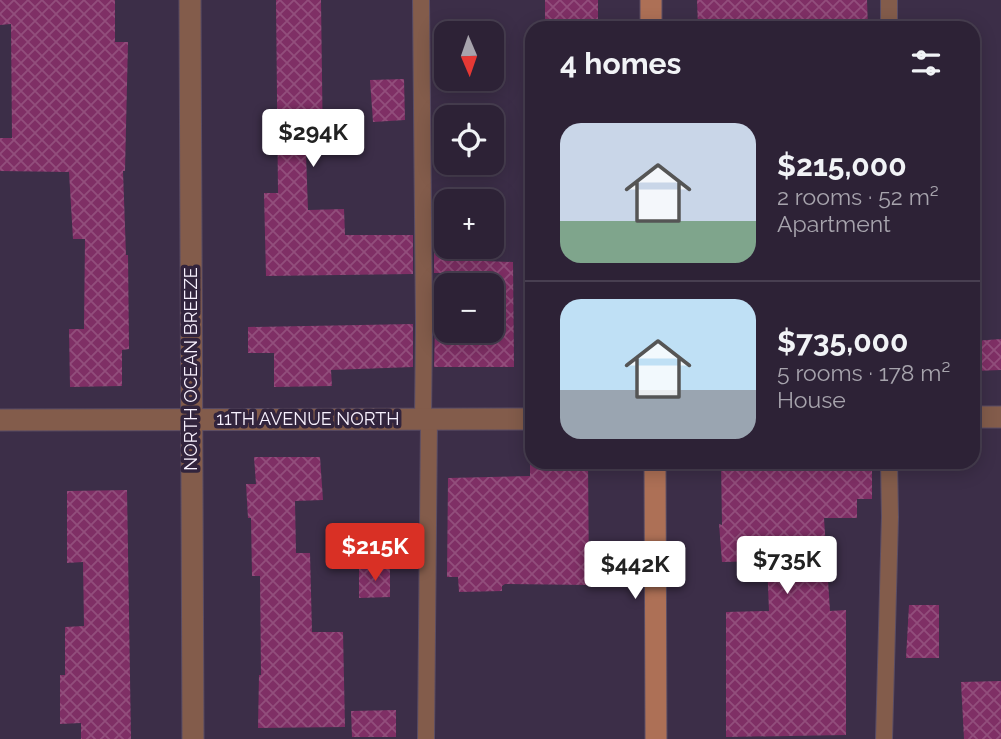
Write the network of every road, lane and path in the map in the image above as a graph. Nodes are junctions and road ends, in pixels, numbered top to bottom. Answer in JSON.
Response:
{"nodes":[{"id":1,"x":190,"y":0,"type":"edge"},
{"id":2,"x":421,"y":0,"type":"edge"},
{"id":3,"x":651,"y":0,"type":"edge"},
{"id":4,"x":889,"y":0,"type":"edge"},
{"id":5,"x":651,"y":21,"type":"edge"},
{"id":6,"x":889,"y":21,"type":"edge"},
{"id":7,"x":980,"y":417,"type":"edge"},
{"id":8,"x":1001,"y":417,"type":"edge"},
{"id":9,"x":192,"y":419,"type":"junction"},
{"id":10,"x":426,"y":419,"type":"junction"},
{"id":11,"x":525,"y":419,"type":"edge"},
{"id":12,"x":0,"y":420,"type":"edge"},
{"id":13,"x":655,"y":469,"type":"edge"},
{"id":14,"x":889,"y":469,"type":"edge"},
{"id":15,"x":192,"y":739,"type":"edge"},
{"id":16,"x":426,"y":739,"type":"edge"},
{"id":17,"x":656,"y":739,"type":"edge"},
{"id":18,"x":884,"y":739,"type":"edge"}],
"edges":[{"from":1,"to":9,"type":"street","name":"NORTH OCEAN BREEZE"},
{"from":2,"to":10,"type":"lane"},
{"from":3,"to":5,"type":"main road"},
{"from":4,"to":6,"type":"lane"},
{"from":7,"to":8,"type":"street"},
{"from":9,"to":10,"type":"street","name":"11TH AVENUE NORTH"},
{"from":9,"to":12,"type":"street","name":"11TH AVENUE NORTH"},
{"from":9,"to":15,"type":"street","name":"NORTH OCEAN BREEZE"},
{"from":10,"to":11,"type":"street","name":"11TH AVENUE NORTH"},
{"from":10,"to":16,"type":"lane"},
{"from":13,"to":17,"type":"main road"},
{"from":14,"to":18,"type":"lane"}]}
